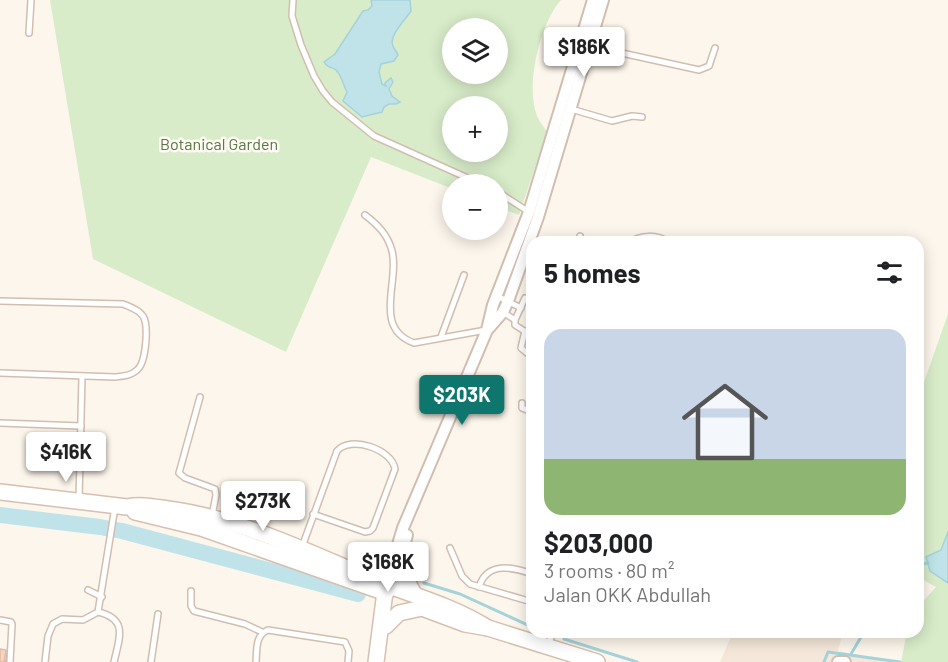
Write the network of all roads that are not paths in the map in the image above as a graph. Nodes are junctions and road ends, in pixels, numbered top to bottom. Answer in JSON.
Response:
{"nodes":[{"id":1,"x":32,"y":0,"type":"edge"},
{"id":2,"x":292,"y":0,"type":"edge"},
{"id":3,"x":593,"y":0,"type":"edge"},
{"id":4,"x":603,"y":0,"type":"edge"},
{"id":5,"x":29,"y":33,"type":"dead end"},
{"id":6,"x":584,"y":44,"type":"junction"},
{"id":7,"x":715,"y":48,"type":"dead end"},
{"id":8,"x":565,"y":107,"type":"junction"},
{"id":9,"x":642,"y":117,"type":"dead end"},
{"id":10,"x":459,"y":174,"type":"edge"},
{"id":11,"x":508,"y":198,"type":"edge"},
{"id":12,"x":529,"y":212,"type":"junction"},
{"id":13,"x":365,"y":215,"type":"dead end"},
{"id":14,"x":531,"y":236,"type":"edge"},
{"id":15,"x":526,"y":251,"type":"edge"},
{"id":16,"x":464,"y":275,"type":"dead end"},
{"id":17,"x":497,"y":296,"type":"junction"},
{"id":18,"x":526,"y":298,"type":"edge"},
{"id":19,"x":0,"y":301,"type":"edge"},
{"id":20,"x":508,"y":301,"type":"junction"},
{"id":21,"x":521,"y":308,"type":"junction"},
{"id":22,"x":502,"y":312,"type":"junction"},
{"id":23,"x":515,"y":320,"type":"junction"},
{"id":24,"x":487,"y":330,"type":"junction"},
{"id":25,"x":525,"y":331,"type":"joint"},
{"id":26,"x":441,"y":337,"type":"junction"},
{"id":27,"x":526,"y":352,"type":"edge"},
{"id":28,"x":0,"y":373,"type":"edge"},
{"id":29,"x":82,"y":376,"type":"junction"},
{"id":30,"x":200,"y":397,"type":"dead end"},
{"id":31,"x":522,"y":403,"type":"dead end"},
{"id":32,"x":526,"y":410,"type":"edge"},
{"id":33,"x":0,"y":423,"type":"edge"},
{"id":34,"x":81,"y":426,"type":"junction"},
{"id":35,"x":0,"y":492,"type":"edge"},
{"id":36,"x":79,"y":501,"type":"junction"},
{"id":37,"x":121,"y":506,"type":"junction"},
{"id":38,"x":313,"y":514,"type":"junction"},
{"id":39,"x":211,"y":518,"type":"junction"},
{"id":40,"x":450,"y":548,"type":"dead end"},
{"id":41,"x":302,"y":549,"type":"junction"},
{"id":42,"x":398,"y":555,"type":"junction"},
{"id":43,"x":526,"y":571,"type":"edge"},
{"id":44,"x":361,"y":579,"type":"junction"},
{"id":45,"x":480,"y":587,"type":"junction"},
{"id":46,"x":389,"y":590,"type":"junction"},
{"id":47,"x":88,"y":591,"type":"dead end"},
{"id":48,"x":191,"y":591,"type":"dead end"},
{"id":49,"x":102,"y":597,"type":"junction"},
{"id":50,"x":526,"y":600,"type":"edge"},
{"id":51,"x":418,"y":601,"type":"junction"},
{"id":52,"x":98,"y":612,"type":"junction"},
{"id":53,"x":158,"y":614,"type":"dead end"},
{"id":54,"x":0,"y":620,"type":"edge"},
{"id":55,"x":383,"y":623,"type":"junction"},
{"id":56,"x":262,"y":632,"type":"junction"},
{"id":57,"x":551,"y":638,"type":"edge"},
{"id":58,"x":547,"y":647,"type":"junction"},
{"id":59,"x":10,"y":662,"type":"edge"},
{"id":60,"x":45,"y":662,"type":"edge"},
{"id":61,"x":114,"y":662,"type":"edge"},
{"id":62,"x":151,"y":662,"type":"edge"},
{"id":63,"x":256,"y":662,"type":"edge"},
{"id":64,"x":348,"y":662,"type":"edge"},
{"id":65,"x":376,"y":662,"type":"edge"},
{"id":66,"x":597,"y":662,"type":"edge"},
{"id":67,"x":838,"y":662,"type":"edge"},
{"id":68,"x":845,"y":662,"type":"edge"}],
"edges":[{"from":1,"to":5,"type":"lane"},
{"from":2,"to":10,"type":"lane"},
{"from":3,"to":6,"type":"street"},
{"from":4,"to":6,"type":"street"},
{"from":6,"to":7,"type":"lane"},
{"from":6,"to":8,"type":"street"},
{"from":8,"to":9,"type":"lane"},
{"from":8,"to":12,"type":"street"},
{"from":8,"to":14,"type":"street"},
{"from":11,"to":12,"type":"lane"},
{"from":12,"to":17,"type":"street"},
{"from":13,"to":26,"type":"lane"},
{"from":15,"to":20,"type":"street"},
{"from":16,"to":26,"type":"lane"},
{"from":17,"to":20,"type":"lane"},
{"from":17,"to":24,"type":"street"},
{"from":18,"to":21,"type":"lane"},
{"from":19,"to":29,"type":"lane"},
{"from":20,"to":21,"type":"lane"},
{"from":20,"to":22,"type":"street"},
{"from":21,"to":23,"type":"lane"},
{"from":22,"to":23,"type":"lane"},
{"from":22,"to":24,"type":"street"},
{"from":23,"to":25,"type":"lane"},
{"from":24,"to":26,"type":"lane"},
{"from":24,"to":42,"type":"street"},
{"from":25,"to":27,"type":"lane"},
{"from":28,"to":29,"type":"lane"},
{"from":29,"to":34,"type":"lane"},
{"from":30,"to":39,"type":"lane"},
{"from":31,"to":32,"type":"lane"},
{"from":33,"to":34,"type":"lane"},
{"from":34,"to":36,"type":"lane"},
{"from":35,"to":36,"type":"main road"},
{"from":36,"to":37,"type":"main road"},
{"from":37,"to":39,"type":"main road"},
{"from":37,"to":44,"type":"main road"},
{"from":37,"to":49,"type":"lane"},
{"from":38,"to":38,"type":"lane"},
{"from":38,"to":41,"type":"lane"},
{"from":39,"to":41,"type":"main road"},
{"from":40,"to":45,"type":"lane"},
{"from":41,"to":44,"type":"main road"},
{"from":42,"to":44,"type":"main road"},
{"from":42,"to":46,"type":"street"},
{"from":42,"to":51,"type":"main road"},
{"from":43,"to":45,"type":"lane"},
{"from":44,"to":46,"type":"main road"},
{"from":44,"to":55,"type":"main road"},
{"from":45,"to":50,"type":"lane"},
{"from":46,"to":51,"type":"main road"},
{"from":46,"to":55,"type":"main road"},
{"from":47,"to":49,"type":"lane"},
{"from":48,"to":56,"type":"lane"},
{"from":49,"to":52,"type":"lane"},
{"from":51,"to":55,"type":"main road"},
{"from":51,"to":58,"type":"main road"},
{"from":52,"to":60,"type":"lane"},
{"from":52,"to":61,"type":"lane"},
{"from":53,"to":62,"type":"lane"},
{"from":54,"to":59,"type":"lane"},
{"from":55,"to":65,"type":"main road"},
{"from":56,"to":63,"type":"lane"},
{"from":56,"to":64,"type":"lane"},
{"from":57,"to":58,"type":"lane"},
{"from":58,"to":66,"type":"main road"},
{"from":67,"to":68,"type":"street"}]}
